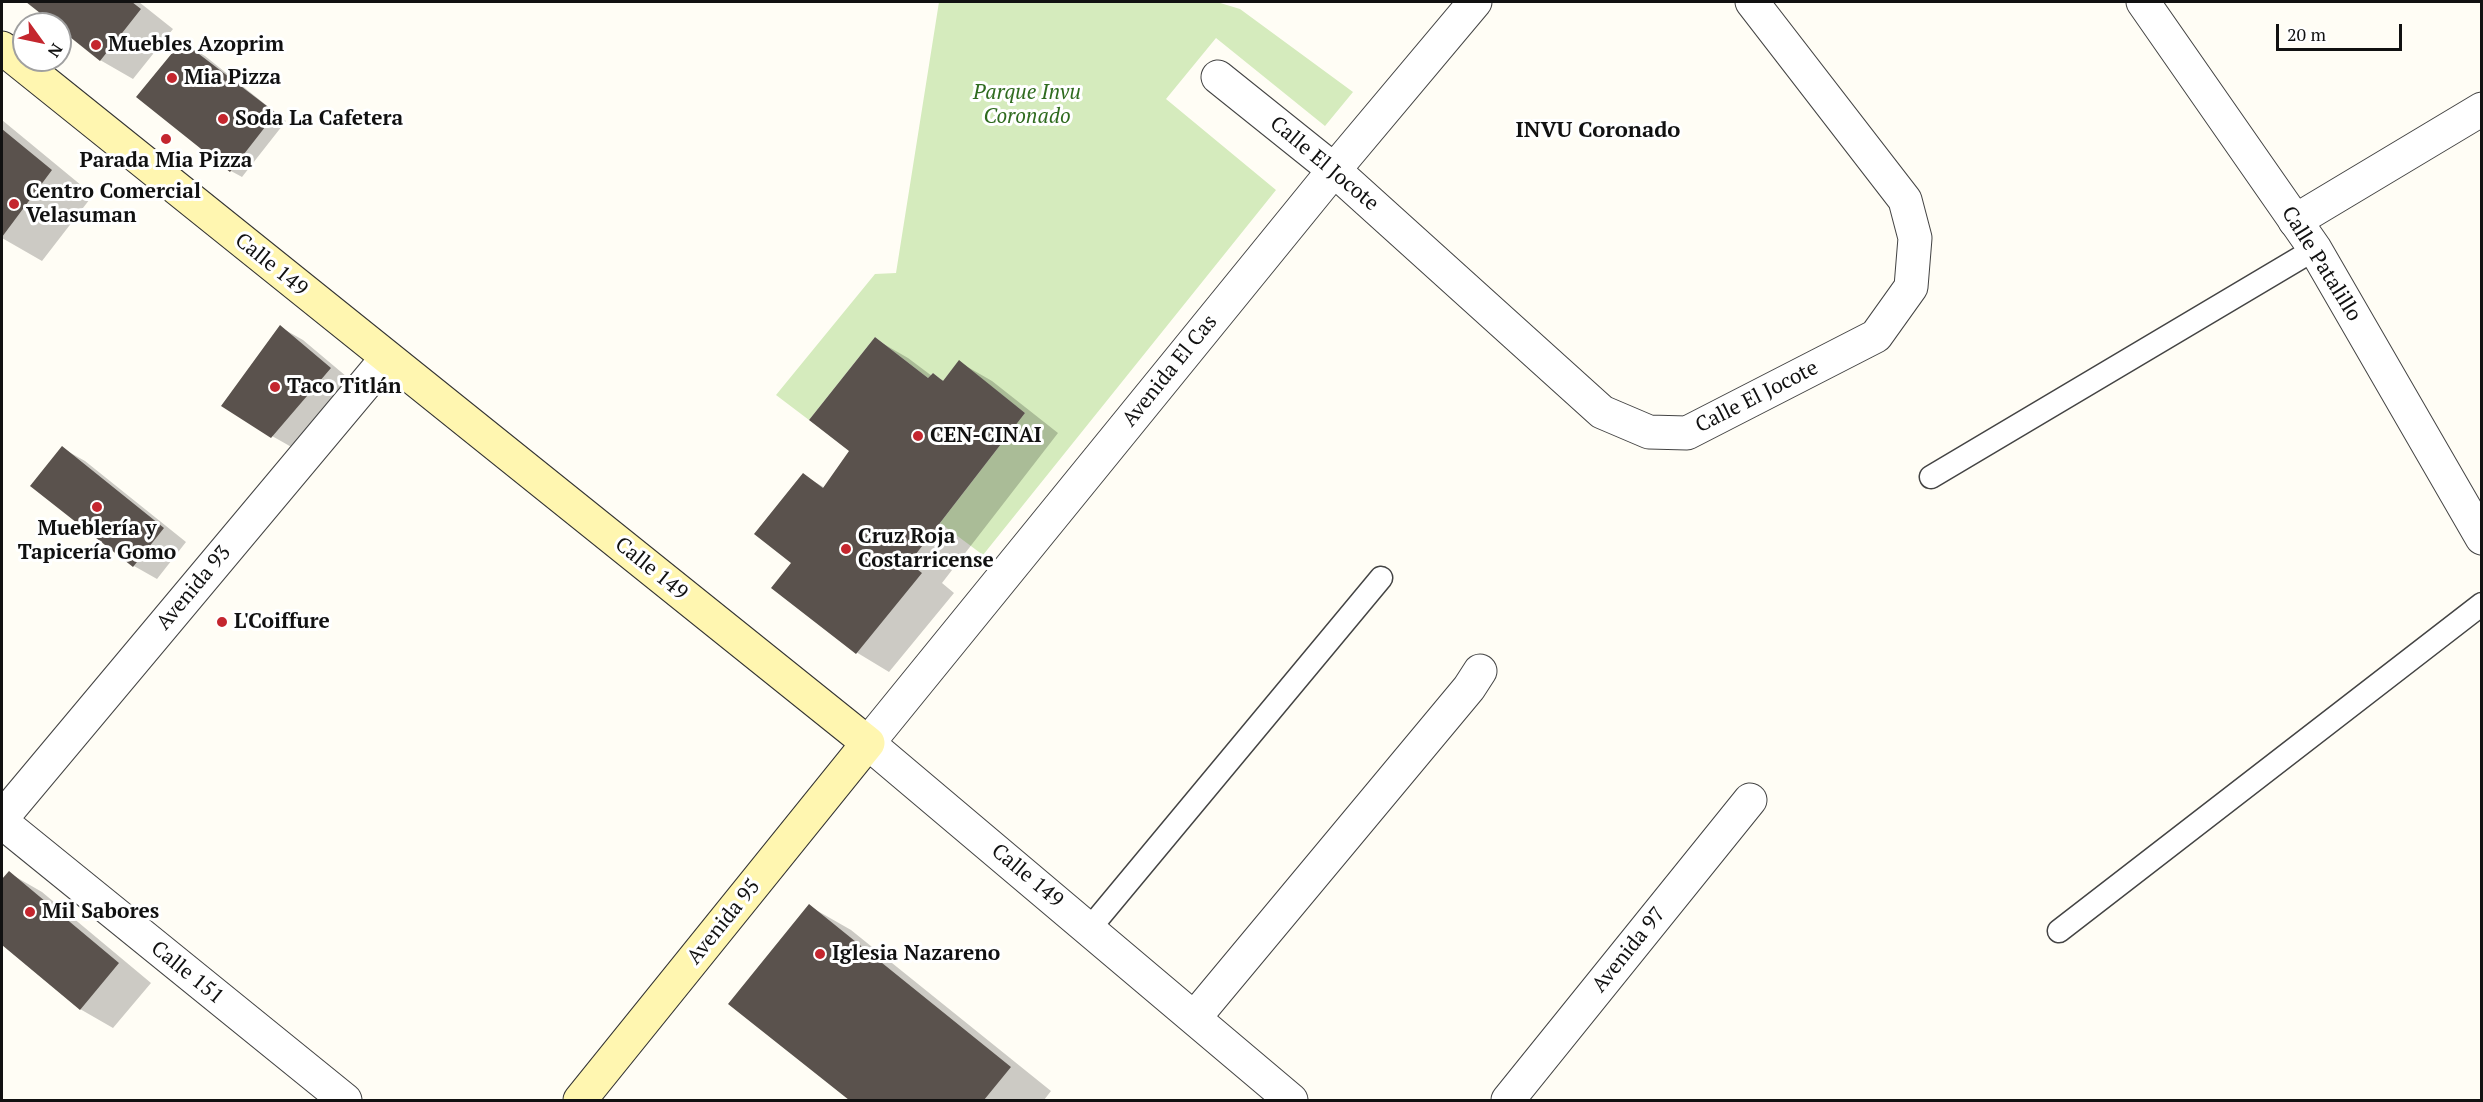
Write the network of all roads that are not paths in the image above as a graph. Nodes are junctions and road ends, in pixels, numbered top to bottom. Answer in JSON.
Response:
{"nodes":[{"id":1,"x":1475,"y":2,"type":"edge"},
{"id":2,"x":1752,"y":2,"type":"edge"},
{"id":3,"x":2143,"y":2,"type":"edge"},
{"id":4,"x":2,"y":48,"type":"edge"},
{"id":5,"x":1218,"y":77,"type":"dead end"},
{"id":6,"x":2481,"y":109,"type":"edge"},
{"id":7,"x":1334,"y":170,"type":"junction"},
{"id":8,"x":2295,"y":221,"type":"junction"},
{"id":9,"x":2315,"y":249,"type":"junction"},
{"id":10,"x":387,"y":357,"type":"junction"},
{"id":11,"x":1931,"y":477,"type":"dead end"},
{"id":12,"x":2481,"y":538,"type":"edge"},
{"id":13,"x":1381,"y":578,"type":"dead end"},
{"id":14,"x":2481,"y":604,"type":"edge"},
{"id":15,"x":1479,"y":671,"type":"dead end"},
{"id":16,"x":868,"y":743,"type":"junction"},
{"id":17,"x":1750,"y":800,"type":"dead end"},
{"id":18,"x":2,"y":820,"type":"edge"},
{"id":19,"x":1090,"y":928,"type":"junction"},
{"id":20,"x":2059,"y":931,"type":"dead end"},
{"id":21,"x":1195,"y":1017,"type":"junction"},
{"id":22,"x":345,"y":1101,"type":"edge"},
{"id":23,"x":580,"y":1101,"type":"edge"},
{"id":24,"x":1291,"y":1101,"type":"edge"},
{"id":25,"x":1508,"y":1101,"type":"edge"}],
"edges":[{"from":1,"to":7,"type":"street","name":"Avenida El Cas"},
{"from":2,"to":7,"type":"street","name":"Calle El Jocote"},
{"from":3,"to":8,"type":"street","name":"Calle Patalillo"},
{"from":4,"to":10,"type":"main road","name":"Calle 149"},
{"from":5,"to":7,"type":"street","name":"Calle El Jocote"},
{"from":6,"to":8,"type":"street"},
{"from":7,"to":16,"type":"street","name":"Avenida El Cas"},
{"from":8,"to":9,"type":"street","name":"Calle Patalillo"},
{"from":9,"to":11,"type":"lane"},
{"from":9,"to":12,"type":"street","name":"Calle Patalillo"},
{"from":10,"to":16,"type":"main road","name":"Calle 149"},
{"from":10,"to":18,"type":"street","name":"Avenida 93"},
{"from":13,"to":19,"type":"lane"},
{"from":14,"to":20,"type":"lane"},
{"from":15,"to":21,"type":"street"},
{"from":16,"to":19,"type":"street","name":"Calle 149"},
{"from":16,"to":23,"type":"main road","name":"Avenida 95"},
{"from":17,"to":25,"type":"street","name":"Avenida 97"},
{"from":18,"to":22,"type":"street","name":"Calle 151"},
{"from":19,"to":21,"type":"street","name":"Calle 149"},
{"from":21,"to":24,"type":"street","name":"Calle 149"}]}
